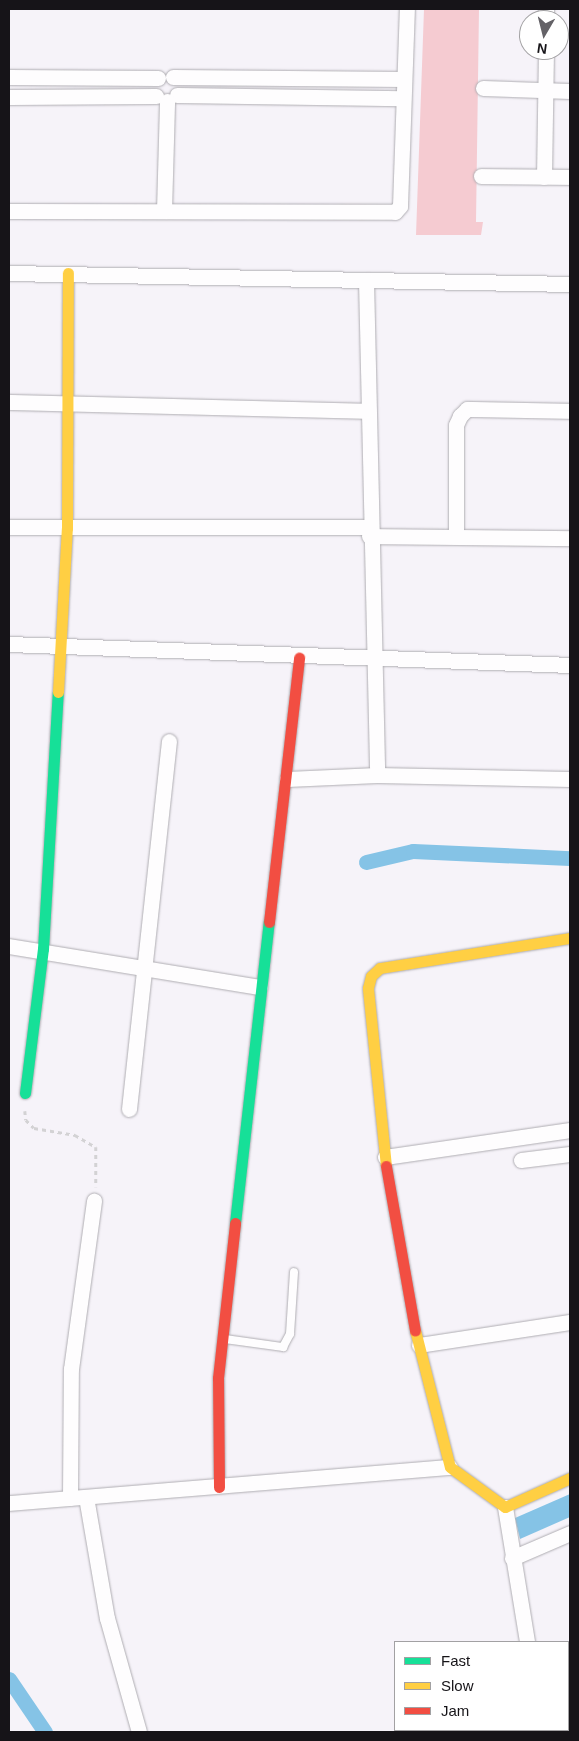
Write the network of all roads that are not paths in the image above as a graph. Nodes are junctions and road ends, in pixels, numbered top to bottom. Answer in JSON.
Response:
{"nodes":[{"id":1,"x":407,"y":9,"type":"edge"},
{"id":2,"x":546,"y":60,"type":"edge"},
{"id":3,"x":9,"y":77,"type":"edge"},
{"id":4,"x":166,"y":78,"type":"junction"},
{"id":5,"x":404,"y":79,"type":"junction"},
{"id":6,"x":483,"y":88,"type":"dead end"},
{"id":7,"x":546,"y":90,"type":"junction"},
{"id":8,"x":570,"y":91,"type":"edge"},
{"id":9,"x":9,"y":97,"type":"edge"},
{"id":10,"x":167,"y":97,"type":"junction"},
{"id":11,"x":403,"y":98,"type":"junction"},
{"id":12,"x":481,"y":176,"type":"dead end"},
{"id":13,"x":544,"y":177,"type":"junction"},
{"id":14,"x":570,"y":177,"type":"edge"},
{"id":15,"x":9,"y":211,"type":"edge"},
{"id":16,"x":164,"y":212,"type":"junction"},
{"id":17,"x":9,"y":273,"type":"edge"},
{"id":18,"x":68,"y":274,"type":"junction"},
{"id":19,"x":366,"y":280,"type":"junction"},
{"id":20,"x":570,"y":284,"type":"edge"},
{"id":21,"x":9,"y":402,"type":"edge"},
{"id":22,"x":66,"y":404,"type":"junction"},
{"id":23,"x":366,"y":411,"type":"junction"},
{"id":24,"x":570,"y":411,"type":"edge"},
{"id":25,"x":9,"y":527,"type":"edge"},
{"id":26,"x":67,"y":528,"type":"junction"},
{"id":27,"x":369,"y":531,"type":"junction"},
{"id":28,"x":456,"y":535,"type":"junction"},
{"id":29,"x":570,"y":538,"type":"edge"},
{"id":30,"x":9,"y":644,"type":"edge"},
{"id":31,"x":58,"y":645,"type":"junction"},
{"id":32,"x":299,"y":658,"type":"junction"},
{"id":33,"x":371,"y":658,"type":"junction"},
{"id":34,"x":570,"y":665,"type":"edge"},
{"id":35,"x":169,"y":741,"type":"dead end"},
{"id":36,"x":377,"y":775,"type":"junction"},
{"id":37,"x":287,"y":779,"type":"junction"},
{"id":38,"x":570,"y":779,"type":"edge"},
{"id":39,"x":570,"y":938,"type":"edge"},
{"id":40,"x":9,"y":946,"type":"edge"},
{"id":41,"x":43,"y":949,"type":"junction"},
{"id":42,"x":148,"y":967,"type":"junction"},
{"id":43,"x":260,"y":987,"type":"junction"},
{"id":44,"x":25,"y":1092,"type":"road end"},
{"id":45,"x":129,"y":1109,"type":"dead end"},
{"id":46,"x":570,"y":1130,"type":"edge"},
{"id":47,"x":570,"y":1154,"type":"edge"},
{"id":48,"x":385,"y":1157,"type":"junction"},
{"id":49,"x":521,"y":1160,"type":"dead end"},
{"id":50,"x":94,"y":1201,"type":"road end"},
{"id":51,"x":294,"y":1272,"type":"dead end"},
{"id":52,"x":570,"y":1322,"type":"edge"},
{"id":53,"x":223,"y":1338,"type":"junction"},
{"id":54,"x":419,"y":1345,"type":"junction"},
{"id":55,"x":450,"y":1467,"type":"junction"},
{"id":56,"x":570,"y":1478,"type":"edge"},
{"id":57,"x":219,"y":1487,"type":"junction"},
{"id":58,"x":86,"y":1497,"type":"junction"},
{"id":59,"x":70,"y":1498,"type":"junction"},
{"id":60,"x":9,"y":1503,"type":"edge"},
{"id":61,"x":505,"y":1507,"type":"junction"},
{"id":62,"x":570,"y":1533,"type":"edge"},
{"id":63,"x":512,"y":1558,"type":"junction"},
{"id":64,"x":527,"y":1641,"type":"edge"},
{"id":65,"x":139,"y":1732,"type":"edge"}],
"edges":[{"from":1,"to":5,"type":"street"},
{"from":2,"to":7,"type":"street"},
{"from":3,"to":4,"type":"street"},
{"from":4,"to":5,"type":"street"},
{"from":4,"to":10,"type":"street"},
{"from":4,"to":10,"type":"street"},
{"from":5,"to":11,"type":"street"},
{"from":6,"to":7,"type":"street"},
{"from":7,"to":8,"type":"street"},
{"from":7,"to":13,"type":"street"},
{"from":9,"to":10,"type":"street"},
{"from":10,"to":11,"type":"street"},
{"from":10,"to":16,"type":"street"},
{"from":11,"to":16,"type":"street"},
{"from":12,"to":13,"type":"street"},
{"from":13,"to":14,"type":"street"},
{"from":15,"to":16,"type":"street"},
{"from":17,"to":18,"type":"street"},
{"from":18,"to":19,"type":"street"},
{"from":18,"to":22,"type":"street"},
{"from":19,"to":20,"type":"street"},
{"from":19,"to":23,"type":"street"},
{"from":21,"to":22,"type":"street"},
{"from":22,"to":23,"type":"street"},
{"from":22,"to":26,"type":"street"},
{"from":23,"to":27,"type":"street"},
{"from":24,"to":28,"type":"street"},
{"from":25,"to":26,"type":"street"},
{"from":26,"to":27,"type":"street"},
{"from":26,"to":31,"type":"street"},
{"from":27,"to":28,"type":"street"},
{"from":27,"to":33,"type":"street"},
{"from":28,"to":29,"type":"street"},
{"from":30,"to":31,"type":"street"},
{"from":31,"to":32,"type":"street"},
{"from":31,"to":41,"type":"street"},
{"from":32,"to":33,"type":"street"},
{"from":32,"to":37,"type":"street"},
{"from":33,"to":34,"type":"street"},
{"from":33,"to":36,"type":"street"},
{"from":35,"to":42,"type":"street"},
{"from":36,"to":37,"type":"street"},
{"from":36,"to":38,"type":"street"},
{"from":37,"to":43,"type":"street"},
{"from":39,"to":48,"type":"street"},
{"from":40,"to":41,"type":"street"},
{"from":41,"to":42,"type":"street"},
{"from":41,"to":44,"type":"street"},
{"from":42,"to":43,"type":"street"},
{"from":42,"to":45,"type":"street"},
{"from":43,"to":53,"type":"street"},
{"from":46,"to":48,"type":"street"},
{"from":47,"to":49,"type":"street"},
{"from":48,"to":54,"type":"street"},
{"from":50,"to":59,"type":"street"},
{"from":51,"to":53,"type":"lane"},
{"from":52,"to":54,"type":"street"},
{"from":53,"to":57,"type":"street"},
{"from":54,"to":55,"type":"street"},
{"from":55,"to":57,"type":"street"},
{"from":55,"to":61,"type":"street"},
{"from":56,"to":61,"type":"street"},
{"from":57,"to":58,"type":"street"},
{"from":58,"to":59,"type":"street"},
{"from":58,"to":65,"type":"street"},
{"from":59,"to":60,"type":"street"},
{"from":61,"to":63,"type":"street"},
{"from":62,"to":63,"type":"street"},
{"from":63,"to":64,"type":"street"}]}
